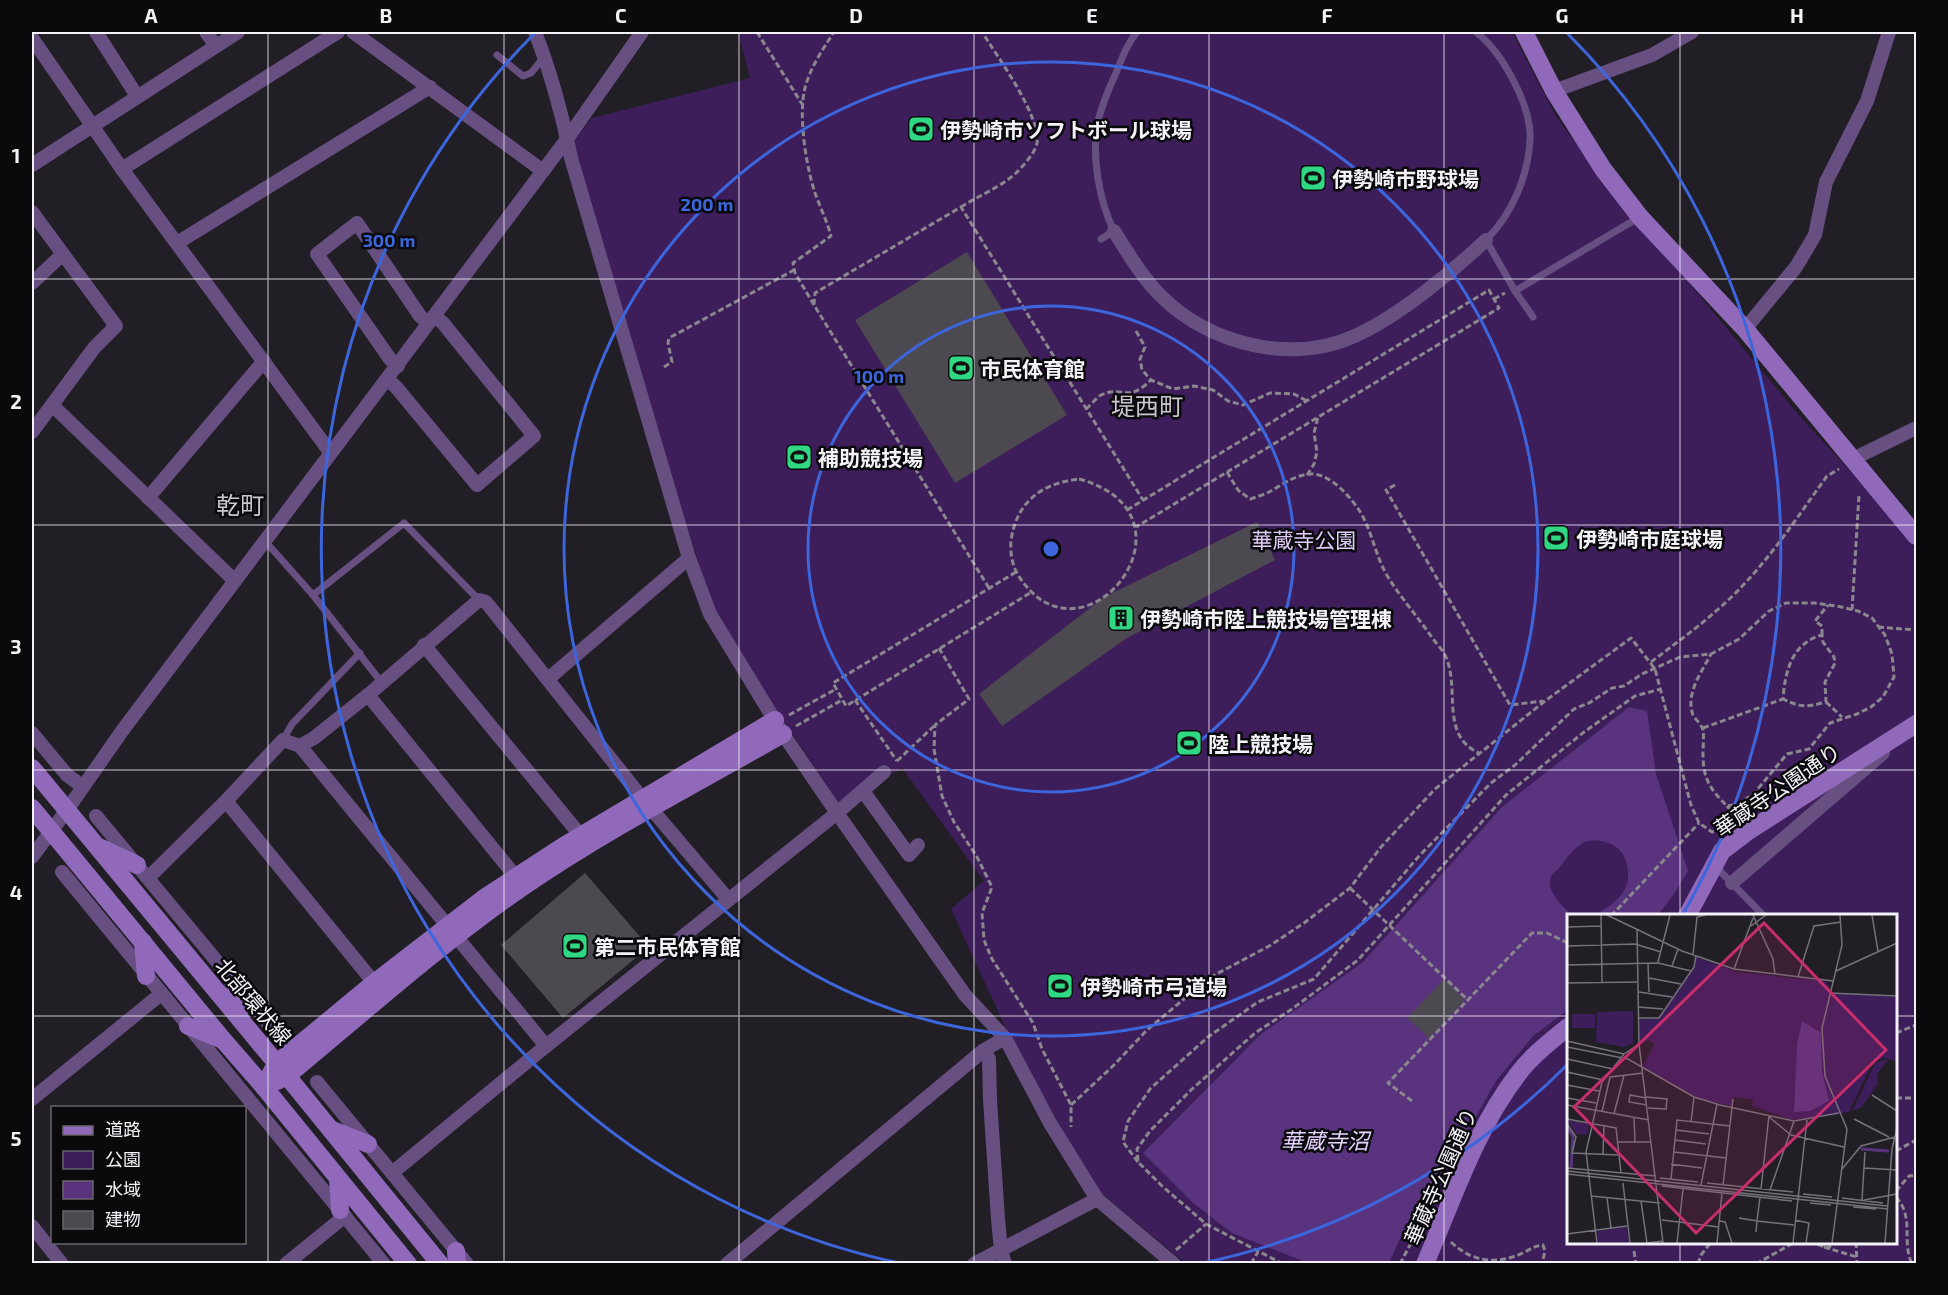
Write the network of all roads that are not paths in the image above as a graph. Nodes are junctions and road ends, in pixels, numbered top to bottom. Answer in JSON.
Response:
{"nodes":[{"id":1,"x":96,"y":32,"type":"edge"},
{"id":2,"x":206,"y":32,"type":"edge"},
{"id":3,"x":238,"y":32,"type":"edge"},
{"id":4,"x":338,"y":32,"type":"edge"},
{"id":5,"x":353,"y":32,"type":"edge"},
{"id":6,"x":535,"y":32,"type":"edge"},
{"id":7,"x":642,"y":32,"type":"edge"},
{"id":8,"x":1137,"y":32,"type":"edge"},
{"id":9,"x":1476,"y":32,"type":"edge"},
{"id":10,"x":1524,"y":32,"type":"edge"},
{"id":11,"x":1692,"y":32,"type":"edge"},
{"id":12,"x":1889,"y":32,"type":"edge"},
{"id":13,"x":32,"y":38,"type":"edge"},
{"id":14,"x":216,"y":46,"type":"junction"},
{"id":15,"x":497,"y":56,"type":"dead end"},
{"id":16,"x":544,"y":57,"type":"junction"},
{"id":17,"x":430,"y":87,"type":"junction"},
{"id":18,"x":1554,"y":90,"type":"junction"},
{"id":19,"x":137,"y":96,"type":"junction"},
{"id":20,"x":93,"y":125,"type":"junction"},
{"id":21,"x":567,"y":139,"type":"junction"},
{"id":22,"x":32,"y":165,"type":"edge"},
{"id":23,"x":123,"y":169,"type":"junction"},
{"id":24,"x":543,"y":171,"type":"junction"},
{"id":25,"x":32,"y":212,"type":"edge"},
{"id":26,"x":1640,"y":217,"type":"junction"},
{"id":27,"x":1114,"y":231,"type":"junction"},
{"id":28,"x":1101,"y":239,"type":"dead end"},
{"id":29,"x":1486,"y":240,"type":"junction"},
{"id":30,"x":177,"y":243,"type":"junction"},
{"id":31,"x":63,"y":254,"type":"junction"},
{"id":32,"x":32,"y":283,"type":"edge"},
{"id":33,"x":1515,"y":291,"type":"junction"},
{"id":34,"x":1533,"y":316,"type":"dead end"},
{"id":35,"x":431,"y":319,"type":"junction"},
{"id":36,"x":1745,"y":329,"type":"junction"},
{"id":37,"x":264,"y":362,"type":"junction"},
{"id":38,"x":398,"y":366,"type":"junction"},
{"id":39,"x":388,"y":380,"type":"junction"},
{"id":40,"x":52,"y":405,"type":"junction"},
{"id":41,"x":1917,"y":428,"type":"edge"},
{"id":42,"x":32,"y":432,"type":"edge"},
{"id":43,"x":330,"y":452,"type":"junction"},
{"id":44,"x":1849,"y":462,"type":"junction"},
{"id":45,"x":148,"y":498,"type":"junction"},
{"id":46,"x":1917,"y":536,"type":"edge"},
{"id":47,"x":265,"y":541,"type":"junction"},
{"id":48,"x":689,"y":558,"type":"junction"},
{"id":49,"x":235,"y":581,"type":"junction"},
{"id":50,"x":313,"y":595,"type":"junction"},
{"id":51,"x":479,"y":600,"type":"junction"},
{"id":52,"x":424,"y":645,"type":"junction"},
{"id":53,"x":360,"y":653,"type":"junction"},
{"id":54,"x":548,"y":679,"type":"junction"},
{"id":55,"x":382,"y":682,"type":"junction"},
{"id":56,"x":368,"y":695,"type":"junction"},
{"id":57,"x":1917,"y":724,"type":"edge"},
{"id":58,"x":782,"y":726,"type":"junction"},
{"id":59,"x":32,"y":733,"type":"edge"},
{"id":60,"x":283,"y":740,"type":"junction"},
{"id":61,"x":300,"y":746,"type":"junction"},
{"id":62,"x":32,"y":768,"type":"edge"},
{"id":63,"x":884,"y":772,"type":"road end"},
{"id":64,"x":82,"y":786,"type":"junction"},
{"id":65,"x":863,"y":791,"type":"junction"},
{"id":66,"x":226,"y":801,"type":"junction"},
{"id":67,"x":647,"y":803,"type":"junction"},
{"id":68,"x":32,"y":808,"type":"edge"},
{"id":69,"x":67,"y":810,"type":"junction"},
{"id":70,"x":837,"y":813,"type":"junction"},
{"id":71,"x":96,"y":816,"type":"dead end"},
{"id":72,"x":51,"y":831,"type":"junction"},
{"id":73,"x":581,"y":836,"type":"junction"},
{"id":74,"x":918,"y":845,"type":"dead end"},
{"id":75,"x":97,"y":846,"type":"junction"},
{"id":76,"x":33,"y":850,"type":"edge"},
{"id":77,"x":1715,"y":865,"type":"junction"},
{"id":78,"x":62,"y":872,"type":"dead end"},
{"id":79,"x":143,"y":872,"type":"junction"},
{"id":80,"x":516,"y":877,"type":"junction"},
{"id":81,"x":1732,"y":883,"type":"junction"},
{"id":82,"x":728,"y":899,"type":"junction"},
{"id":83,"x":1688,"y":914,"type":"edge"},
{"id":84,"x":1763,"y":914,"type":"edge"},
{"id":85,"x":452,"y":930,"type":"junction"},
{"id":86,"x":143,"y":942,"type":"junction"},
{"id":87,"x":146,"y":976,"type":"junction"},
{"id":88,"x":233,"y":980,"type":"junction"},
{"id":89,"x":378,"y":989,"type":"junction"},
{"id":90,"x":161,"y":994,"type":"junction"},
{"id":91,"x":240,"y":1019,"type":"junction"},
{"id":92,"x":188,"y":1026,"type":"junction"},
{"id":93,"x":1567,"y":1028,"type":"edge"},
{"id":94,"x":274,"y":1030,"type":"dead end"},
{"id":95,"x":1005,"y":1038,"type":"junction"},
{"id":96,"x":224,"y":1041,"type":"junction"},
{"id":97,"x":546,"y":1046,"type":"junction"},
{"id":98,"x":984,"y":1050,"type":"junction"},
{"id":99,"x":282,"y":1070,"type":"junction"},
{"id":100,"x":317,"y":1082,"type":"dead end"},
{"id":101,"x":264,"y":1087,"type":"junction"},
{"id":102,"x":32,"y":1100,"type":"edge"},
{"id":103,"x":328,"y":1128,"type":"junction"},
{"id":104,"x":368,"y":1144,"type":"junction"},
{"id":105,"x":392,"y":1173,"type":"junction"},
{"id":106,"x":338,"y":1179,"type":"junction"},
{"id":107,"x":1097,"y":1199,"type":"junction"},
{"id":108,"x":343,"y":1213,"type":"junction"},
{"id":109,"x":32,"y":1226,"type":"edge"},
{"id":110,"x":1003,"y":1257,"type":"edge"},
{"id":111,"x":460,"y":1259,"type":"edge"},
{"id":112,"x":1169,"y":1260,"type":"edge"},
{"id":113,"x":62,"y":1263,"type":"edge"},
{"id":114,"x":286,"y":1263,"type":"edge"},
{"id":115,"x":384,"y":1263,"type":"edge"},
{"id":116,"x":408,"y":1263,"type":"edge"},
{"id":117,"x":440,"y":1263,"type":"edge"},
{"id":118,"x":727,"y":1263,"type":"edge"},
{"id":119,"x":974,"y":1263,"type":"edge"},
{"id":120,"x":1425,"y":1263,"type":"edge"}],
"edges":[{"from":1,"to":19,"type":"street"},
{"from":2,"to":14,"type":"street"},
{"from":3,"to":14,"type":"street"},
{"from":4,"to":23,"type":"street"},
{"from":5,"to":17,"type":"street"},
{"from":6,"to":16,"type":"street"},
{"from":7,"to":21,"type":"street"},
{"from":8,"to":27,"type":"lane"},
{"from":9,"to":29,"type":"lane"},
{"from":10,"to":18,"type":"street"},
{"from":11,"to":18,"type":"street"},
{"from":12,"to":36,"type":"street"},
{"from":13,"to":20,"type":"street"},
{"from":14,"to":19,"type":"street"},
{"from":15,"to":16,"type":"lane"},
{"from":16,"to":21,"type":"street"},
{"from":17,"to":24,"type":"street"},
{"from":17,"to":30,"type":"street"},
{"from":18,"to":26,"type":"street"},
{"from":19,"to":20,"type":"street"},
{"from":20,"to":22,"type":"street"},
{"from":20,"to":23,"type":"street"},
{"from":21,"to":24,"type":"street"},
{"from":21,"to":48,"type":"street"},
{"from":23,"to":30,"type":"street"},
{"from":24,"to":35,"type":"street"},
{"from":25,"to":31,"type":"street"},
{"from":26,"to":33,"type":"lane"},
{"from":26,"to":36,"type":"street"},
{"from":27,"to":28,"type":"lane"},
{"from":27,"to":29,"type":"street"},
{"from":29,"to":33,"type":"lane"},
{"from":30,"to":37,"type":"street"},
{"from":31,"to":32,"type":"street"},
{"from":31,"to":40,"type":"street"},
{"from":33,"to":34,"type":"lane"},
{"from":35,"to":38,"type":"street"},
{"from":35,"to":38,"type":"street"},
{"from":35,"to":39,"type":"street"},
{"from":36,"to":44,"type":"street"},
{"from":37,"to":43,"type":"street"},
{"from":37,"to":45,"type":"street"},
{"from":38,"to":39,"type":"street"},
{"from":39,"to":43,"type":"street"},
{"from":40,"to":42,"type":"street"},
{"from":40,"to":45,"type":"street"},
{"from":41,"to":44,"type":"street"},
{"from":43,"to":47,"type":"street"},
{"from":44,"to":46,"type":"street"},
{"from":45,"to":49,"type":"street"},
{"from":47,"to":49,"type":"street"},
{"from":47,"to":50,"type":"lane"},
{"from":48,"to":54,"type":"street"},
{"from":48,"to":58,"type":"street"},
{"from":49,"to":64,"type":"street"},
{"from":50,"to":51,"type":"lane"},
{"from":50,"to":53,"type":"lane"},
{"from":51,"to":52,"type":"street"},
{"from":51,"to":54,"type":"street"},
{"from":52,"to":55,"type":"street"},
{"from":52,"to":73,"type":"street"},
{"from":53,"to":55,"type":"lane"},
{"from":53,"to":60,"type":"lane"},
{"from":54,"to":67,"type":"street"},
{"from":55,"to":56,"type":"street"},
{"from":56,"to":61,"type":"street"},
{"from":56,"to":80,"type":"street"},
{"from":57,"to":77,"type":"street","name":"華蔵寺公園通り"},
{"from":57,"to":81,"type":"street"},
{"from":58,"to":67,"type":"street"},
{"from":58,"to":70,"type":"street"},
{"from":59,"to":64,"type":"street"},
{"from":60,"to":61,"type":"street"},
{"from":60,"to":66,"type":"street"},
{"from":61,"to":85,"type":"street"},
{"from":62,"to":69,"type":"street","name":"北部環状線"},
{"from":63,"to":65,"type":"street"},
{"from":64,"to":69,"type":"street"},
{"from":65,"to":70,"type":"street"},
{"from":65,"to":74,"type":"street"},
{"from":66,"to":79,"type":"street"},
{"from":66,"to":89,"type":"street"},
{"from":67,"to":73,"type":"street"},
{"from":67,"to":82,"type":"street"},
{"from":67,"to":85,"type":"street"},
{"from":68,"to":72,"type":"street"},
{"from":69,"to":72,"type":"street"},
{"from":69,"to":75,"type":"street","name":"北部環状線"},
{"from":70,"to":82,"type":"street"},
{"from":70,"to":95,"type":"street"},
{"from":71,"to":79,"type":"street"},
{"from":72,"to":76,"type":"street"},
{"from":72,"to":86,"type":"street"},
{"from":73,"to":80,"type":"street"},
{"from":75,"to":79,"type":"street"},
{"from":75,"to":91,"type":"street","name":"北部環状線"},
{"from":77,"to":81,"type":"lane"},
{"from":77,"to":83,"type":"street","name":"華蔵寺公園通り"},
{"from":78,"to":87,"type":"street"},
{"from":79,"to":88,"type":"street"},
{"from":80,"to":85,"type":"street"},
{"from":81,"to":84,"type":"lane"},
{"from":82,"to":97,"type":"street"},
{"from":85,"to":89,"type":"street"},
{"from":85,"to":97,"type":"street"},
{"from":86,"to":87,"type":"street"},
{"from":86,"to":96,"type":"street"},
{"from":87,"to":90,"type":"street"},
{"from":88,"to":91,"type":"street"},
{"from":88,"to":94,"type":"street"},
{"from":89,"to":99,"type":"street"},
{"from":90,"to":92,"type":"street"},
{"from":90,"to":102,"type":"street"},
{"from":91,"to":99,"type":"street","name":"北部環状線"},
{"from":92,"to":96,"type":"street"},
{"from":92,"to":108,"type":"street"},
{"from":93,"to":120,"type":"street","name":"華蔵寺公園通り"},
{"from":95,"to":98,"type":"street"},
{"from":95,"to":107,"type":"street"},
{"from":96,"to":101,"type":"street"},
{"from":97,"to":105,"type":"street"},
{"from":98,"to":110,"type":"street"},
{"from":98,"to":118,"type":"street"},
{"from":99,"to":101,"type":"street"},
{"from":99,"to":103,"type":"street","name":"北部環状線"},
{"from":100,"to":104,"type":"street"},
{"from":101,"to":106,"type":"street"},
{"from":103,"to":104,"type":"street"},
{"from":103,"to":117,"type":"street","name":"北部環状線"},
{"from":104,"to":105,"type":"street"},
{"from":105,"to":111,"type":"street"},
{"from":106,"to":108,"type":"street"},
{"from":106,"to":116,"type":"street"},
{"from":107,"to":110,"type":"street"},
{"from":107,"to":112,"type":"street"},
{"from":108,"to":114,"type":"street"},
{"from":108,"to":115,"type":"street"},
{"from":109,"to":113,"type":"street"},
{"from":110,"to":119,"type":"street"}]}
